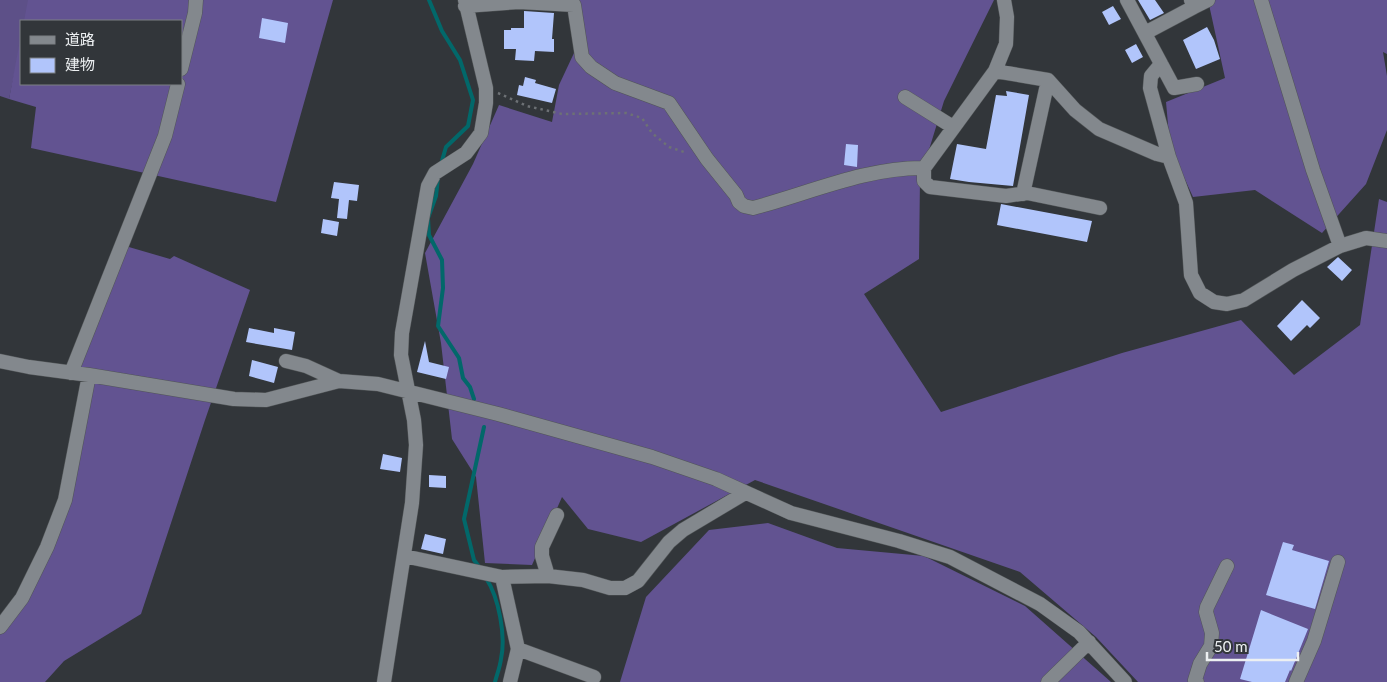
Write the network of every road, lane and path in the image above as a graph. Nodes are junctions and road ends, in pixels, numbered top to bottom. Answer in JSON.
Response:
{"nodes":[{"id":1,"x":196,"y":0,"type":"edge"},
{"id":2,"x":1004,"y":0,"type":"edge"},
{"id":3,"x":1127,"y":0,"type":"edge"},
{"id":4,"x":1208,"y":0,"type":"edge"},
{"id":5,"x":1261,"y":0,"type":"edge"},
{"id":6,"x":572,"y":2,"type":"edge"},
{"id":7,"x":465,"y":3,"type":"edge"},
{"id":8,"x":1192,"y":3,"type":"edge"},
{"id":9,"x":1145,"y":33,"type":"junction"},
{"id":10,"x":1161,"y":64,"type":"junction"},
{"id":11,"x":182,"y":65,"type":"edge"},
{"id":12,"x":995,"y":71,"type":"junction"},
{"id":13,"x":1048,"y":80,"type":"junction"},
{"id":14,"x":1196,"y":84,"type":"dead end"},
{"id":15,"x":178,"y":85,"type":"edge"},
{"id":16,"x":486,"y":88,"type":"junction"},
{"id":17,"x":905,"y":97,"type":"dead end"},
{"id":18,"x":953,"y":127,"type":"junction"},
{"id":19,"x":1169,"y":156,"type":"junction"},
{"id":20,"x":707,"y":159,"type":"junction"},
{"id":21,"x":924,"y":168,"type":"junction"},
{"id":22,"x":1023,"y":194,"type":"junction"},
{"id":23,"x":1100,"y":208,"type":"dead end"},
{"id":24,"x":1387,"y":241,"type":"edge"},
{"id":25,"x":1340,"y":246,"type":"junction"},
{"id":26,"x":286,"y":360,"type":"dead end"},
{"id":27,"x":0,"y":361,"type":"edge"},
{"id":28,"x":71,"y":373,"type":"junction"},
{"id":29,"x":88,"y":375,"type":"junction"},
{"id":30,"x":339,"y":380,"type":"junction"},
{"id":31,"x":407,"y":392,"type":"junction"},
{"id":32,"x":745,"y":493,"type":"junction"},
{"id":33,"x":557,"y":515,"type":"dead end"},
{"id":34,"x":404,"y":556,"type":"junction"},
{"id":35,"x":1338,"y":562,"type":"dead end"},
{"id":36,"x":1227,"y":566,"type":"dead end"},
{"id":37,"x":548,"y":576,"type":"junction"},
{"id":38,"x":502,"y":577,"type":"junction"},
{"id":39,"x":0,"y":627,"type":"edge"},
{"id":40,"x":1089,"y":642,"type":"junction"},
{"id":41,"x":518,"y":649,"type":"junction"},
{"id":42,"x":594,"y":677,"type":"dead end"},
{"id":43,"x":384,"y":682,"type":"edge"},
{"id":44,"x":510,"y":682,"type":"edge"},
{"id":45,"x":1048,"y":682,"type":"edge"},
{"id":46,"x":1125,"y":682,"type":"edge"},
{"id":47,"x":1197,"y":682,"type":"edge"},
{"id":48,"x":1296,"y":682,"type":"edge"}],
"edges":[{"from":1,"to":11,"type":"street"},
{"from":2,"to":12,"type":"street"},
{"from":3,"to":9,"type":"street"},
{"from":4,"to":8,"type":"street"},
{"from":5,"to":25,"type":"street"},
{"from":6,"to":7,"type":"street"},
{"from":6,"to":20,"type":"street"},
{"from":7,"to":16,"type":"street"},
{"from":8,"to":9,"type":"street"},
{"from":9,"to":10,"type":"street"},
{"from":10,"to":14,"type":"street"},
{"from":10,"to":19,"type":"street"},
{"from":12,"to":13,"type":"street"},
{"from":12,"to":18,"type":"street"},
{"from":13,"to":19,"type":"street"},
{"from":13,"to":22,"type":"street"},
{"from":15,"to":28,"type":"street"},
{"from":16,"to":20,"type":"path"},
{"from":16,"to":31,"type":"street"},
{"from":17,"to":18,"type":"street"},
{"from":18,"to":21,"type":"street"},
{"from":19,"to":25,"type":"street"},
{"from":20,"to":21,"type":"street"},
{"from":21,"to":22,"type":"street"},
{"from":22,"to":23,"type":"street"},
{"from":24,"to":25,"type":"street"},
{"from":26,"to":30,"type":"street"},
{"from":27,"to":28,"type":"street"},
{"from":28,"to":29,"type":"street"},
{"from":29,"to":30,"type":"street"},
{"from":29,"to":39,"type":"street"},
{"from":30,"to":31,"type":"street"},
{"from":31,"to":32,"type":"street"},
{"from":31,"to":34,"type":"street"},
{"from":32,"to":37,"type":"street"},
{"from":32,"to":40,"type":"street"},
{"from":33,"to":37,"type":"street"},
{"from":34,"to":38,"type":"street"},
{"from":34,"to":43,"type":"street"},
{"from":35,"to":48,"type":"street"},
{"from":36,"to":47,"type":"street"},
{"from":37,"to":38,"type":"street"},
{"from":38,"to":41,"type":"street"},
{"from":40,"to":45,"type":"street"},
{"from":40,"to":46,"type":"street"},
{"from":41,"to":42,"type":"street"},
{"from":41,"to":44,"type":"street"}]}
